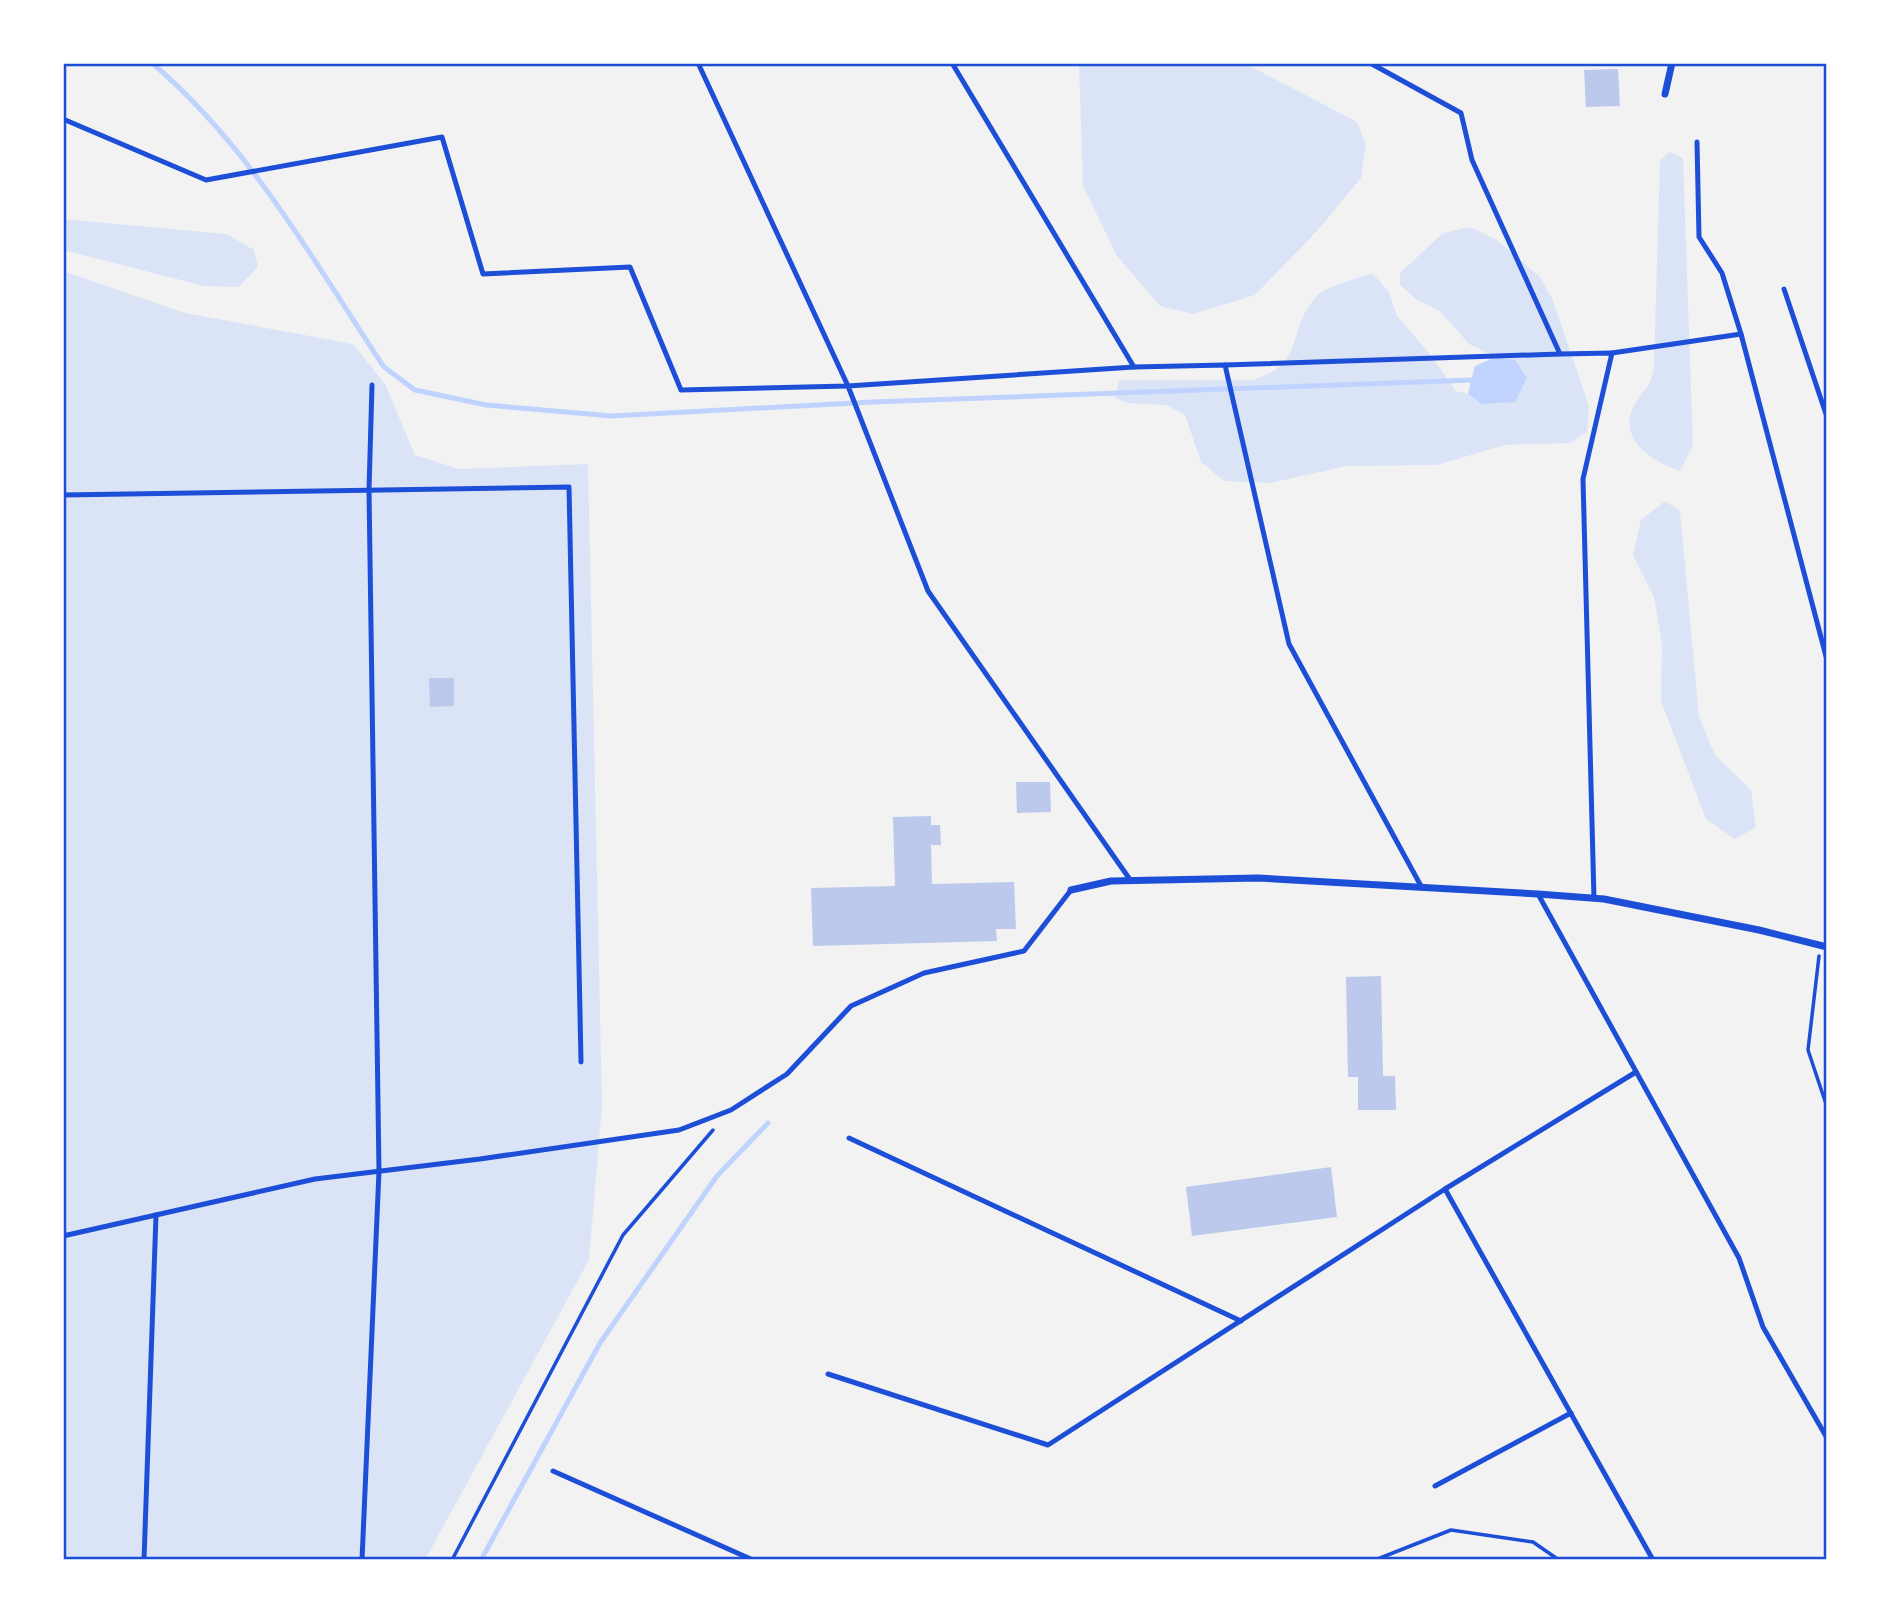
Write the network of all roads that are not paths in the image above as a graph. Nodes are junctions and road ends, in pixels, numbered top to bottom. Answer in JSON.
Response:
{"nodes":[{"id":1,"x":698,"y":63,"type":"edge"},
{"id":2,"x":952,"y":63,"type":"edge"},
{"id":3,"x":1370,"y":63,"type":"edge"},
{"id":4,"x":1672,"y":63,"type":"edge"},
{"id":5,"x":1665,"y":94,"type":"dead end"},
{"id":6,"x":63,"y":119,"type":"edge"},
{"id":7,"x":1697,"y":142,"type":"dead end"},
{"id":8,"x":1784,"y":289,"type":"dead end"},
{"id":9,"x":1741,"y":334,"type":"junction"},
{"id":10,"x":1612,"y":353,"type":"junction"},
{"id":11,"x":1560,"y":354,"type":"junction"},
{"id":12,"x":1225,"y":365,"type":"junction"},
{"id":13,"x":1134,"y":367,"type":"junction"},
{"id":14,"x":372,"y":385,"type":"dead end"},
{"id":15,"x":848,"y":386,"type":"junction"},
{"id":16,"x":1827,"y":417,"type":"edge"},
{"id":17,"x":369,"y":490,"type":"junction"},
{"id":18,"x":63,"y":495,"type":"edge"},
{"id":19,"x":1827,"y":660,"type":"edge"},
{"id":20,"x":1131,"y":881,"type":"junction"},
{"id":21,"x":1421,"y":886,"type":"junction"},
{"id":22,"x":1071,"y":890,"type":"joint"},
{"id":23,"x":1538,"y":894,"type":"junction"},
{"id":24,"x":1594,"y":899,"type":"junction"},
{"id":25,"x":1824,"y":947,"type":"edge"},
{"id":26,"x":582,"y":1062,"type":"dead end"},
{"id":27,"x":1636,"y":1072,"type":"junction"},
{"id":28,"x":849,"y":1138,"type":"dead end"},
{"id":29,"x":379,"y":1171,"type":"junction"},
{"id":30,"x":1446,"y":1189,"type":"junction"},
{"id":31,"x":156,"y":1215,"type":"junction"},
{"id":32,"x":63,"y":1236,"type":"edge"},
{"id":33,"x":1241,"y":1321,"type":"junction"},
{"id":34,"x":828,"y":1374,"type":"dead end"},
{"id":35,"x":1571,"y":1413,"type":"junction"},
{"id":36,"x":1827,"y":1438,"type":"edge"},
{"id":37,"x":553,"y":1471,"type":"dead end"},
{"id":38,"x":1435,"y":1486,"type":"dead end"},
{"id":39,"x":144,"y":1560,"type":"edge"},
{"id":40,"x":362,"y":1560,"type":"edge"},
{"id":41,"x":753,"y":1560,"type":"edge"},
{"id":42,"x":1653,"y":1560,"type":"edge"}],
"edges":[{"from":1,"to":15,"type":"lane"},
{"from":2,"to":13,"type":"lane"},
{"from":3,"to":11,"type":"lane"},
{"from":4,"to":5,"type":"street"},
{"from":6,"to":15,"type":"lane"},
{"from":7,"to":9,"type":"lane"},
{"from":8,"to":16,"type":"lane"},
{"from":9,"to":10,"type":"lane"},
{"from":9,"to":19,"type":"lane"},
{"from":10,"to":11,"type":"lane"},
{"from":10,"to":24,"type":"lane"},
{"from":11,"to":12,"type":"lane"},
{"from":12,"to":13,"type":"lane"},
{"from":12,"to":21,"type":"lane"},
{"from":13,"to":15,"type":"lane"},
{"from":14,"to":17,"type":"lane"},
{"from":15,"to":20,"type":"lane"},
{"from":17,"to":18,"type":"lane"},
{"from":17,"to":26,"type":"lane"},
{"from":17,"to":29,"type":"lane"},
{"from":20,"to":21,"type":"street"},
{"from":20,"to":22,"type":"street"},
{"from":21,"to":23,"type":"street"},
{"from":22,"to":29,"type":"lane"},
{"from":23,"to":24,"type":"street"},
{"from":23,"to":27,"type":"lane"},
{"from":24,"to":25,"type":"street"},
{"from":27,"to":30,"type":"lane"},
{"from":27,"to":36,"type":"lane"},
{"from":28,"to":33,"type":"lane"},
{"from":29,"to":31,"type":"lane"},
{"from":29,"to":40,"type":"lane"},
{"from":30,"to":33,"type":"lane"},
{"from":30,"to":35,"type":"lane"},
{"from":31,"to":32,"type":"lane"},
{"from":31,"to":39,"type":"lane"},
{"from":33,"to":34,"type":"lane"},
{"from":35,"to":38,"type":"lane"},
{"from":35,"to":42,"type":"lane"},
{"from":37,"to":41,"type":"lane"}]}
